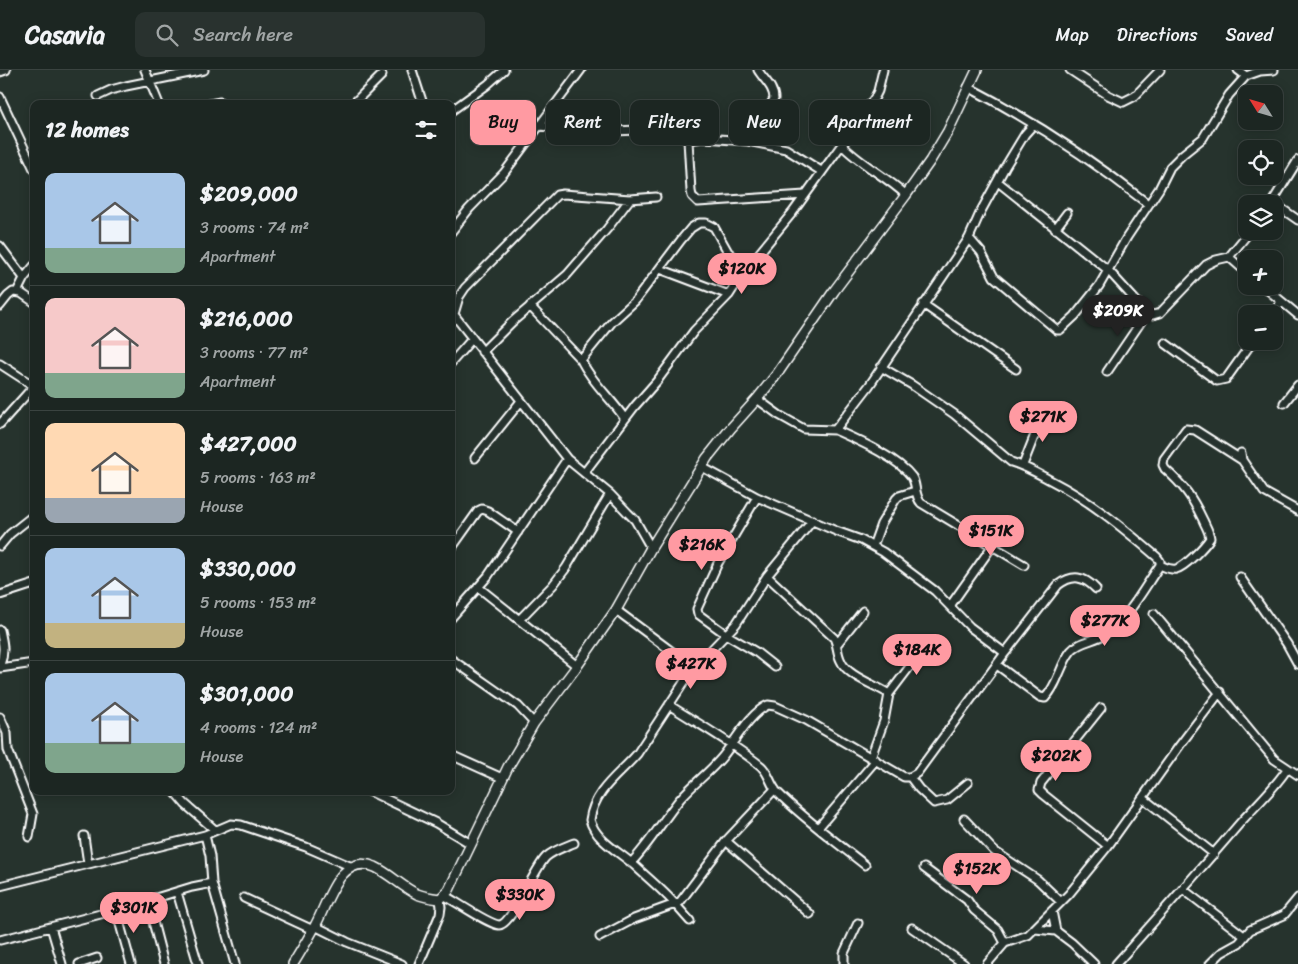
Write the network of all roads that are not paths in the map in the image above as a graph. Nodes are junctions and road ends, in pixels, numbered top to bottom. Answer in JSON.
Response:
{"nodes":[{"id":1,"x":6,"y":70,"type":"edge"},
{"id":2,"x":145,"y":70,"type":"edge"},
{"id":3,"x":204,"y":70,"type":"edge"},
{"id":4,"x":412,"y":70,"type":"edge"},
{"id":5,"x":504,"y":70,"type":"edge"},
{"id":6,"x":581,"y":70,"type":"edge"},
{"id":7,"x":758,"y":70,"type":"edge"},
{"id":8,"x":883,"y":70,"type":"edge"},
{"id":9,"x":977,"y":70,"type":"edge"},
{"id":10,"x":1070,"y":70,"type":"edge"},
{"id":11,"x":1160,"y":70,"type":"edge"},
{"id":12,"x":1238,"y":70,"type":"edge"},
{"id":13,"x":1274,"y":70,"type":"edge"},
{"id":14,"x":0,"y":72,"type":"edge"},
{"id":15,"x":382,"y":75,"type":"dead end"},
{"id":16,"x":1246,"y":76,"type":"junction"},
{"id":17,"x":149,"y":82,"type":"junction"},
{"id":18,"x":968,"y":87,"type":"junction"},
{"id":19,"x":0,"y":96,"type":"edge"},
{"id":20,"x":98,"y":96,"type":"dead end"},
{"id":21,"x":157,"y":100,"type":"edge"},
{"id":22,"x":357,"y":100,"type":"edge"},
{"id":23,"x":422,"y":100,"type":"edge"},
{"id":24,"x":773,"y":100,"type":"edge"},
{"id":25,"x":873,"y":100,"type":"edge"},
{"id":26,"x":455,"y":108,"type":"edge"},
{"id":27,"x":1034,"y":124,"type":"junction"},
{"id":28,"x":539,"y":126,"type":"junction"},
{"id":29,"x":630,"y":130,"type":"edge"},
{"id":30,"x":688,"y":145,"type":"edge"},
{"id":31,"x":767,"y":145,"type":"edge"},
{"id":32,"x":842,"y":145,"type":"joint"},
{"id":33,"x":30,"y":160,"type":"edge"},
{"id":34,"x":1298,"y":160,"type":"edge"},
{"id":35,"x":821,"y":171,"type":"junction"},
{"id":36,"x":998,"y":182,"type":"junction"},
{"id":37,"x":805,"y":195,"type":"junction"},
{"id":38,"x":906,"y":195,"type":"junction"},
{"id":39,"x":1277,"y":195,"type":"edge"},
{"id":40,"x":656,"y":197,"type":"dead end"},
{"id":41,"x":630,"y":199,"type":"junction"},
{"id":42,"x":1148,"y":204,"type":"junction"},
{"id":43,"x":1283,"y":210,"type":"edge"},
{"id":44,"x":1067,"y":213,"type":"dead end"},
{"id":45,"x":1298,"y":220,"type":"edge"},
{"id":46,"x":455,"y":227,"type":"edge"},
{"id":47,"x":1055,"y":229,"type":"junction"},
{"id":48,"x":969,"y":238,"type":"junction"},
{"id":49,"x":1243,"y":240,"type":"edge"},
{"id":50,"x":0,"y":246,"type":"edge"},
{"id":51,"x":1229,"y":257,"type":"junction"},
{"id":52,"x":1238,"y":265,"type":"edge"},
{"id":53,"x":748,"y":268,"type":"junction"},
{"id":54,"x":660,"y":270,"type":"junction"},
{"id":55,"x":1108,"y":270,"type":"junction"},
{"id":56,"x":30,"y":271,"type":"edge"},
{"id":57,"x":24,"y":278,"type":"junction"},
{"id":58,"x":17,"y":292,"type":"junction"},
{"id":59,"x":728,"y":295,"type":"junction"},
{"id":60,"x":1273,"y":295,"type":"edge"},
{"id":61,"x":30,"y":300,"type":"edge"},
{"id":62,"x":1281,"y":302,"type":"junction"},
{"id":63,"x":923,"y":304,"type":"junction"},
{"id":64,"x":1279,"y":305,"type":"edge"},
{"id":65,"x":0,"y":306,"type":"edge"},
{"id":66,"x":455,"y":306,"type":"edge"},
{"id":67,"x":530,"y":306,"type":"junction"},
{"id":68,"x":1147,"y":314,"type":"junction"},
{"id":69,"x":455,"y":315,"type":"edge"},
{"id":70,"x":1298,"y":315,"type":"edge"},
{"id":71,"x":472,"y":339,"type":"junction"},
{"id":72,"x":1165,"y":343,"type":"dead end"},
{"id":73,"x":1247,"y":350,"type":"edge"},
{"id":74,"x":482,"y":352,"type":"junction"},
{"id":75,"x":455,"y":358,"type":"edge"},
{"id":76,"x":581,"y":360,"type":"junction"},
{"id":77,"x":0,"y":364,"type":"edge"},
{"id":78,"x":881,"y":367,"type":"junction"},
{"id":79,"x":1016,"y":369,"type":"dead end"},
{"id":80,"x":1107,"y":372,"type":"dead end"},
{"id":81,"x":30,"y":383,"type":"edge"},
{"id":82,"x":1298,"y":385,"type":"edge"},
{"id":83,"x":30,"y":390,"type":"edge"},
{"id":84,"x":757,"y":399,"type":"junction"},
{"id":85,"x":521,"y":401,"type":"junction"},
{"id":86,"x":1284,"y":403,"type":"dead end"},
{"id":87,"x":1053,"y":415,"type":"dead end"},
{"id":88,"x":625,"y":419,"type":"junction"},
{"id":89,"x":0,"y":424,"type":"edge"},
{"id":90,"x":835,"y":430,"type":"junction"},
{"id":91,"x":475,"y":458,"type":"dead end"},
{"id":92,"x":568,"y":459,"type":"junction"},
{"id":93,"x":1022,"y":465,"type":"junction"},
{"id":94,"x":702,"y":467,"type":"junction"},
{"id":95,"x":584,"y":473,"type":"junction"},
{"id":96,"x":915,"y":492,"type":"junction"},
{"id":97,"x":610,"y":494,"type":"junction"},
{"id":98,"x":758,"y":496,"type":"junction"},
{"id":99,"x":1298,"y":511,"type":"edge"},
{"id":100,"x":30,"y":518,"type":"edge"},
{"id":101,"x":813,"y":520,"type":"junction"},
{"id":102,"x":518,"y":532,"type":"junction"},
{"id":103,"x":455,"y":543,"type":"edge"},
{"id":104,"x":993,"y":545,"type":"junction"},
{"id":105,"x":0,"y":546,"type":"edge"},
{"id":106,"x":873,"y":546,"type":"junction"},
{"id":107,"x":651,"y":548,"type":"junction"},
{"id":108,"x":1024,"y":565,"type":"dead end"},
{"id":109,"x":1160,"y":565,"type":"junction"},
{"id":110,"x":767,"y":576,"type":"junction"},
{"id":111,"x":1240,"y":577,"type":"dead end"},
{"id":112,"x":30,"y":585,"type":"edge"},
{"id":113,"x":478,"y":587,"type":"junction"},
{"id":114,"x":1096,"y":589,"type":"dead end"},
{"id":115,"x":0,"y":595,"type":"edge"},
{"id":116,"x":950,"y":606,"type":"junction"},
{"id":117,"x":616,"y":610,"type":"junction"},
{"id":118,"x":863,"y":611,"type":"dead end"},
{"id":119,"x":455,"y":613,"type":"edge"},
{"id":120,"x":1154,"y":614,"type":"dead end"},
{"id":121,"x":519,"y":620,"type":"junction"},
{"id":122,"x":0,"y":630,"type":"edge"},
{"id":123,"x":726,"y":635,"type":"junction"},
{"id":124,"x":837,"y":644,"type":"junction"},
{"id":125,"x":927,"y":644,"type":"dead end"},
{"id":126,"x":1005,"y":653,"type":"junction"},
{"id":127,"x":455,"y":662,"type":"edge"},
{"id":128,"x":30,"y":663,"type":"edge"},
{"id":129,"x":1298,"y":664,"type":"edge"},
{"id":130,"x":997,"y":665,"type":"junction"},
{"id":131,"x":0,"y":666,"type":"edge"},
{"id":132,"x":577,"y":666,"type":"junction"},
{"id":133,"x":775,"y":667,"type":"dead end"},
{"id":134,"x":694,"y":668,"type":"junction"},
{"id":135,"x":1220,"y":692,"type":"junction"},
{"id":136,"x":890,"y":694,"type":"junction"},
{"id":137,"x":669,"y":705,"type":"junction"},
{"id":138,"x":1100,"y":708,"type":"dead end"},
{"id":139,"x":0,"y":717,"type":"edge"},
{"id":140,"x":534,"y":722,"type":"junction"},
{"id":141,"x":732,"y":745,"type":"junction"},
{"id":142,"x":8,"y":750,"type":"junction"},
{"id":143,"x":0,"y":753,"type":"edge"},
{"id":144,"x":455,"y":758,"type":"edge"},
{"id":145,"x":873,"y":759,"type":"junction"},
{"id":146,"x":1287,"y":769,"type":"junction"},
{"id":147,"x":1298,"y":774,"type":"edge"},
{"id":148,"x":910,"y":777,"type":"junction"},
{"id":149,"x":502,"y":778,"type":"junction"},
{"id":150,"x":968,"y":783,"type":"dead end"},
{"id":151,"x":775,"y":789,"type":"junction"},
{"id":152,"x":177,"y":795,"type":"edge"},
{"id":153,"x":377,"y":795,"type":"edge"},
{"id":154,"x":1142,"y":798,"type":"junction"},
{"id":155,"x":964,"y":818,"type":"dead end"},
{"id":156,"x":818,"y":828,"type":"junction"},
{"id":157,"x":215,"y":830,"type":"junction"},
{"id":158,"x":204,"y":835,"type":"junction"},
{"id":159,"x":84,"y":836,"type":"dead end"},
{"id":160,"x":30,"y":837,"type":"dead end"},
{"id":161,"x":726,"y":841,"type":"junction"},
{"id":162,"x":574,"y":843,"type":"dead end"},
{"id":163,"x":471,"y":844,"type":"junction"},
{"id":164,"x":1108,"y":846,"type":"junction"},
{"id":165,"x":1214,"y":854,"type":"junction"},
{"id":166,"x":631,"y":863,"type":"junction"},
{"id":167,"x":88,"y":864,"type":"junction"},
{"id":168,"x":866,"y":865,"type":"dead end"},
{"id":169,"x":352,"y":867,"type":"junction"},
{"id":170,"x":924,"y":868,"type":"dead end"},
{"id":171,"x":212,"y":883,"type":"junction"},
{"id":172,"x":0,"y":886,"type":"edge"},
{"id":173,"x":1184,"y":890,"type":"junction"},
{"id":174,"x":177,"y":892,"type":"junction"},
{"id":175,"x":244,"y":898,"type":"dead end"},
{"id":176,"x":442,"y":898,"type":"junction"},
{"id":177,"x":1298,"y":898,"type":"edge"},
{"id":178,"x":147,"y":899,"type":"junction"},
{"id":179,"x":1061,"y":902,"type":"junction"},
{"id":180,"x":675,"y":904,"type":"junction"},
{"id":181,"x":116,"y":910,"type":"junction"},
{"id":182,"x":1052,"y":911,"type":"junction"},
{"id":183,"x":810,"y":914,"type":"dead end"},
{"id":184,"x":690,"y":921,"type":"dead end"},
{"id":185,"x":858,"y":923,"type":"dead end"},
{"id":186,"x":51,"y":927,"type":"junction"},
{"id":187,"x":314,"y":928,"type":"junction"},
{"id":188,"x":912,"y":928,"type":"dead end"},
{"id":189,"x":1035,"y":929,"type":"junction"},
{"id":190,"x":1056,"y":931,"type":"junction"},
{"id":191,"x":1244,"y":936,"type":"junction"},
{"id":192,"x":600,"y":937,"type":"dead end"},
{"id":193,"x":0,"y":940,"type":"edge"},
{"id":194,"x":1005,"y":943,"type":"junction"},
{"id":195,"x":97,"y":958,"type":"dead end"},
{"id":196,"x":62,"y":964,"type":"edge"},
{"id":197,"x":79,"y":964,"type":"edge"},
{"id":198,"x":131,"y":964,"type":"edge"},
{"id":199,"x":164,"y":964,"type":"edge"},
{"id":200,"x":198,"y":964,"type":"edge"},
{"id":201,"x":235,"y":964,"type":"edge"},
{"id":202,"x":293,"y":964,"type":"edge"},
{"id":203,"x":402,"y":964,"type":"edge"},
{"id":204,"x":419,"y":964,"type":"edge"},
{"id":205,"x":844,"y":964,"type":"edge"},
{"id":206,"x":964,"y":964,"type":"edge"},
{"id":207,"x":987,"y":964,"type":"edge"},
{"id":208,"x":1092,"y":964,"type":"edge"},
{"id":209,"x":1116,"y":964,"type":"edge"},
{"id":210,"x":1210,"y":964,"type":"edge"}],
"edges":[{"from":1,"to":14,"type":"street"},
{"from":2,"to":17,"type":"street"},
{"from":3,"to":17,"type":"street"},
{"from":4,"to":23,"type":"street"},
{"from":5,"to":26,"type":"street"},
{"from":6,"to":28,"type":"street"},
{"from":7,"to":24,"type":"street"},
{"from":8,"to":25,"type":"street"},
{"from":9,"to":18,"type":"street"},
{"from":10,"to":11,"type":"street"},
{"from":12,"to":16,"type":"street"},
{"from":13,"to":16,"type":"street"},
{"from":15,"to":22,"type":"street"},
{"from":16,"to":42,"type":"street"},
{"from":17,"to":20,"type":"street"},
{"from":17,"to":21,"type":"street"},
{"from":18,"to":27,"type":"street"},
{"from":18,"to":38,"type":"street"},
{"from":19,"to":33,"type":"street"},
{"from":27,"to":36,"type":"street"},
{"from":27,"to":42,"type":"street"},
{"from":28,"to":29,"type":"street"},
{"from":28,"to":46,"type":"street"},
{"from":30,"to":37,"type":"street"},
{"from":31,"to":35,"type":"street"},
{"from":32,"to":35,"type":"street"},
{"from":32,"to":38,"type":"street"},
{"from":34,"to":39,"type":"street"},
{"from":35,"to":37,"type":"street"},
{"from":36,"to":47,"type":"street"},
{"from":36,"to":48,"type":"street"},
{"from":37,"to":53,"type":"street"},
{"from":38,"to":84,"type":"street"},
{"from":40,"to":41,"type":"street"},
{"from":41,"to":66,"type":"street"},
{"from":41,"to":67,"type":"street"},
{"from":42,"to":55,"type":"street"},
{"from":43,"to":45,"type":"street"},
{"from":44,"to":47,"type":"street"},
{"from":47,"to":55,"type":"street"},
{"from":48,"to":55,"type":"street"},
{"from":48,"to":63,"type":"street"},
{"from":49,"to":51,"type":"street"},
{"from":50,"to":57,"type":"street"},
{"from":51,"to":52,"type":"street"},
{"from":51,"to":68,"type":"street"},
{"from":53,"to":54,"type":"street"},
{"from":53,"to":59,"type":"street"},
{"from":54,"to":59,"type":"street"},
{"from":54,"to":76,"type":"street"},
{"from":55,"to":68,"type":"street"},
{"from":56,"to":57,"type":"street"},
{"from":57,"to":58,"type":"street"},
{"from":58,"to":61,"type":"street"},
{"from":58,"to":65,"type":"street"},
{"from":59,"to":88,"type":"street"},
{"from":60,"to":62,"type":"street"},
{"from":62,"to":64,"type":"street"},
{"from":62,"to":70,"type":"street"},
{"from":63,"to":78,"type":"street"},
{"from":63,"to":79,"type":"street"},
{"from":67,"to":74,"type":"street"},
{"from":67,"to":76,"type":"street"},
{"from":68,"to":80,"type":"street"},
{"from":69,"to":71,"type":"street"},
{"from":71,"to":74,"type":"street"},
{"from":71,"to":75,"type":"street"},
{"from":72,"to":73,"type":"street"},
{"from":74,"to":85,"type":"street"},
{"from":76,"to":88,"type":"street"},
{"from":77,"to":81,"type":"street"},
{"from":78,"to":90,"type":"street"},
{"from":78,"to":93,"type":"street"},
{"from":82,"to":86,"type":"street"},
{"from":83,"to":89,"type":"street"},
{"from":84,"to":90,"type":"street"},
{"from":84,"to":94,"type":"street"},
{"from":85,"to":91,"type":"street"},
{"from":85,"to":92,"type":"street"},
{"from":87,"to":93,"type":"street"},
{"from":88,"to":95,"type":"street"},
{"from":90,"to":96,"type":"street"},
{"from":92,"to":95,"type":"street"},
{"from":92,"to":102,"type":"street"},
{"from":93,"to":109,"type":"street"},
{"from":94,"to":98,"type":"street"},
{"from":94,"to":107,"type":"street"},
{"from":95,"to":97,"type":"street"},
{"from":96,"to":104,"type":"street"},
{"from":96,"to":106,"type":"street"},
{"from":97,"to":107,"type":"street"},
{"from":97,"to":121,"type":"street"},
{"from":98,"to":101,"type":"street"},
{"from":98,"to":123,"type":"street"},
{"from":99,"to":109,"type":"street"},
{"from":100,"to":105,"type":"street"},
{"from":101,"to":106,"type":"street"},
{"from":101,"to":110,"type":"street"},
{"from":102,"to":103,"type":"street"},
{"from":102,"to":113,"type":"street"},
{"from":104,"to":108,"type":"street"},
{"from":104,"to":116,"type":"street"},
{"from":106,"to":116,"type":"street"},
{"from":107,"to":117,"type":"street"},
{"from":109,"to":130,"type":"street"},
{"from":110,"to":123,"type":"street"},
{"from":110,"to":124,"type":"street"},
{"from":111,"to":129,"type":"street"},
{"from":112,"to":115,"type":"street"},
{"from":113,"to":119,"type":"street"},
{"from":113,"to":121,"type":"street"},
{"from":114,"to":126,"type":"street"},
{"from":116,"to":126,"type":"street"},
{"from":117,"to":132,"type":"street"},
{"from":117,"to":134,"type":"street"},
{"from":118,"to":124,"type":"street"},
{"from":120,"to":135,"type":"street"},
{"from":121,"to":132,"type":"street"},
{"from":122,"to":131,"type":"street"},
{"from":123,"to":133,"type":"street"},
{"from":123,"to":134,"type":"street"},
{"from":124,"to":136,"type":"street"},
{"from":125,"to":136,"type":"street"},
{"from":126,"to":130,"type":"street"},
{"from":127,"to":140,"type":"street"},
{"from":128,"to":131,"type":"street"},
{"from":130,"to":148,"type":"street"},
{"from":132,"to":140,"type":"street"},
{"from":134,"to":137,"type":"street"},
{"from":135,"to":146,"type":"street"},
{"from":135,"to":154,"type":"street"},
{"from":136,"to":145,"type":"street"},
{"from":137,"to":141,"type":"street"},
{"from":137,"to":166,"type":"street"},
{"from":138,"to":164,"type":"street"},
{"from":139,"to":142,"type":"street"},
{"from":140,"to":149,"type":"street"},
{"from":141,"to":145,"type":"street"},
{"from":141,"to":151,"type":"street"},
{"from":141,"to":166,"type":"street"},
{"from":142,"to":143,"type":"street"},
{"from":142,"to":160,"type":"street"},
{"from":144,"to":149,"type":"street"},
{"from":145,"to":148,"type":"street"},
{"from":145,"to":156,"type":"street"},
{"from":146,"to":147,"type":"street"},
{"from":146,"to":165,"type":"street"},
{"from":148,"to":150,"type":"street"},
{"from":149,"to":163,"type":"street"},
{"from":151,"to":156,"type":"street"},
{"from":151,"to":161,"type":"street"},
{"from":152,"to":157,"type":"street"},
{"from":153,"to":163,"type":"street"},
{"from":154,"to":164,"type":"street"},
{"from":154,"to":165,"type":"street"},
{"from":155,"to":179,"type":"street"},
{"from":156,"to":168,"type":"street"},
{"from":157,"to":158,"type":"street"},
{"from":157,"to":169,"type":"street"},
{"from":158,"to":167,"type":"street"},
{"from":158,"to":171,"type":"street"},
{"from":159,"to":167,"type":"street"},
{"from":161,"to":180,"type":"street"},
{"from":161,"to":183,"type":"street"},
{"from":162,"to":176,"type":"street"},
{"from":163,"to":176,"type":"street"},
{"from":164,"to":179,"type":"street"},
{"from":165,"to":173,"type":"street"},
{"from":166,"to":180,"type":"street"},
{"from":167,"to":172,"type":"street"},
{"from":169,"to":176,"type":"street"},
{"from":169,"to":187,"type":"street"},
{"from":170,"to":194,"type":"street"},
{"from":171,"to":174,"type":"street"},
{"from":171,"to":201,"type":"street"},
{"from":173,"to":191,"type":"street"},
{"from":173,"to":209,"type":"street"},
{"from":174,"to":178,"type":"street"},
{"from":174,"to":200,"type":"street"},
{"from":175,"to":187,"type":"street"},
{"from":176,"to":204,"type":"street"},
{"from":177,"to":191,"type":"street"},
{"from":178,"to":181,"type":"street"},
{"from":178,"to":199,"type":"street"},
{"from":179,"to":182,"type":"street"},
{"from":180,"to":184,"type":"street"},
{"from":180,"to":192,"type":"street"},
{"from":181,"to":186,"type":"street"},
{"from":181,"to":198,"type":"street"},
{"from":182,"to":189,"type":"street"},
{"from":182,"to":190,"type":"street"},
{"from":185,"to":205,"type":"street"},
{"from":186,"to":193,"type":"street"},
{"from":186,"to":196,"type":"street"},
{"from":187,"to":202,"type":"street"},
{"from":187,"to":203,"type":"street"},
{"from":188,"to":206,"type":"street"},
{"from":189,"to":190,"type":"street"},
{"from":189,"to":194,"type":"street"},
{"from":190,"to":208,"type":"street"},
{"from":191,"to":210,"type":"street"},
{"from":194,"to":207,"type":"street"},
{"from":195,"to":197,"type":"street"}]}
